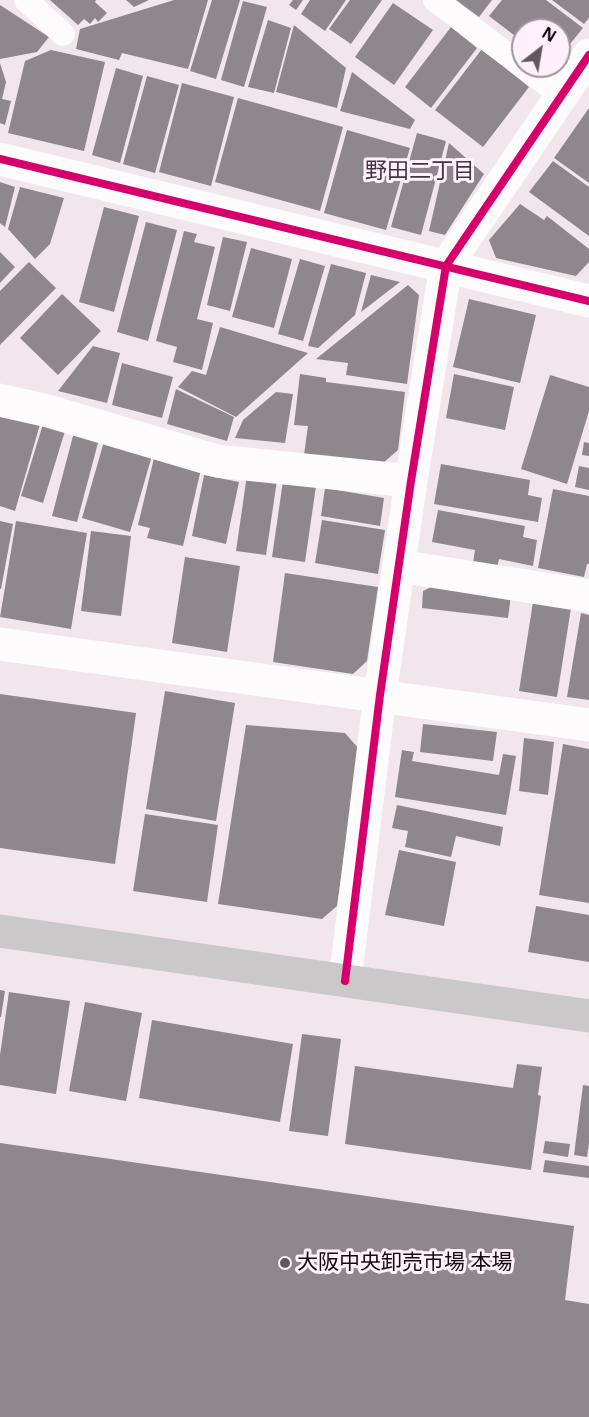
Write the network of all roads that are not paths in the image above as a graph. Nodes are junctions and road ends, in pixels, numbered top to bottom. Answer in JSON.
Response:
{"nodes":[{"id":1,"x":26,"y":0,"type":"edge"},
{"id":2,"x":435,"y":0,"type":"edge"},
{"id":3,"x":63,"y":34,"type":"dead end"},
{"id":4,"x":589,"y":55,"type":"edge"},
{"id":5,"x":561,"y":95,"type":"junction"},
{"id":6,"x":0,"y":159,"type":"edge"},
{"id":7,"x":446,"y":266,"type":"junction"},
{"id":8,"x":584,"y":294,"type":"edge"},
{"id":9,"x":0,"y":399,"type":"edge"},
{"id":10,"x":411,"y":481,"type":"junction"},
{"id":11,"x":399,"y":566,"type":"junction"},
{"id":12,"x":589,"y":596,"type":"edge"},
{"id":13,"x":0,"y":644,"type":"edge"},
{"id":14,"x":380,"y":695,"type":"junction"},
{"id":15,"x":589,"y":725,"type":"edge"},
{"id":16,"x":0,"y":931,"type":"edge"},
{"id":17,"x":345,"y":981,"type":"junction"},
{"id":18,"x":589,"y":1016,"type":"edge"}],
"edges":[{"from":1,"to":3,"type":"lane"},
{"from":2,"to":5,"type":"lane"},
{"from":4,"to":5,"type":"street"},
{"from":5,"to":7,"type":"street"},
{"from":6,"to":7,"type":"street"},
{"from":7,"to":8,"type":"street"},
{"from":7,"to":10,"type":"street"},
{"from":9,"to":10,"type":"street"},
{"from":10,"to":11,"type":"street"},
{"from":11,"to":12,"type":"street"},
{"from":11,"to":14,"type":"street"},
{"from":13,"to":14,"type":"street"},
{"from":14,"to":15,"type":"street"},
{"from":14,"to":17,"type":"street"},
{"from":16,"to":17,"type":"street"},
{"from":17,"to":18,"type":"street"}]}
